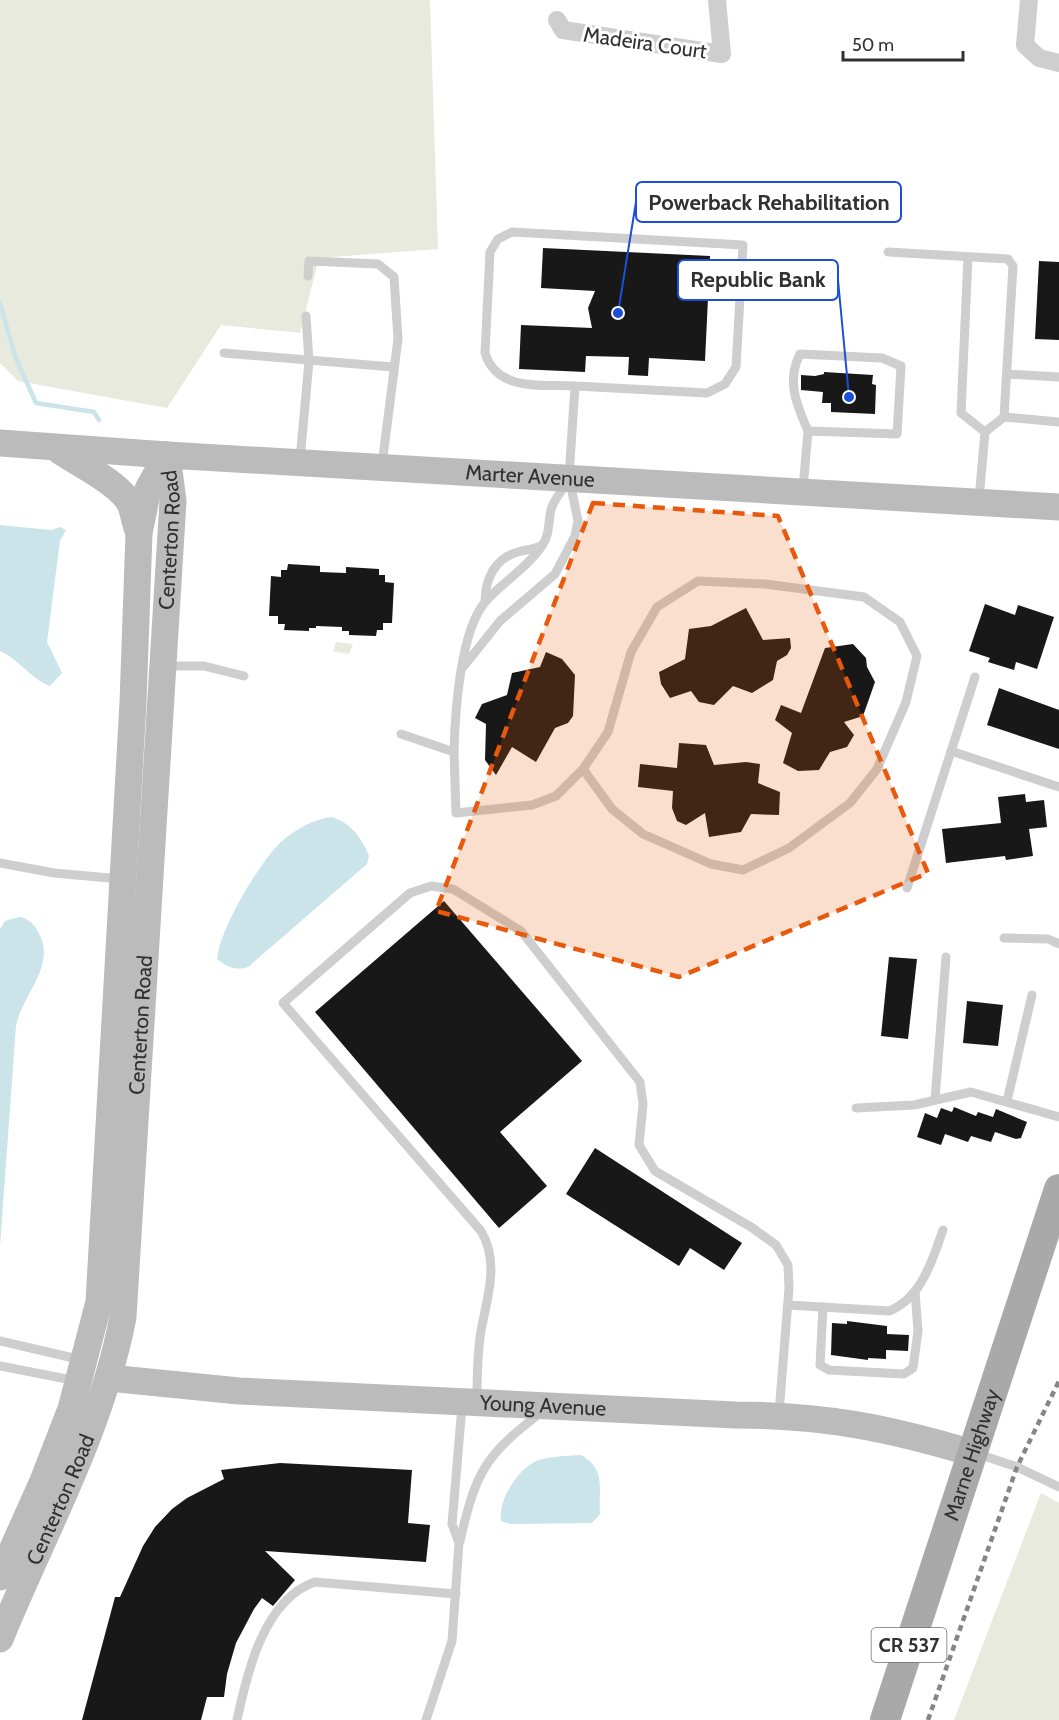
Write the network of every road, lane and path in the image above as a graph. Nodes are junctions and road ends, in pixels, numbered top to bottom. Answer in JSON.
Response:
{"nodes":[{"id":1,"x":717,"y":0,"type":"edge"},
{"id":2,"x":1029,"y":0,"type":"edge"},
{"id":3,"x":558,"y":20,"type":"dead end"},
{"id":4,"x":1059,"y":63,"type":"edge"},
{"id":5,"x":888,"y":252,"type":"dead end"},
{"id":6,"x":968,"y":257,"type":"junction"},
{"id":7,"x":309,"y":276,"type":"dead end"},
{"id":8,"x":306,"y":316,"type":"dead end"},
{"id":9,"x":224,"y":353,"type":"dead end"},
{"id":10,"x":309,"y":361,"type":"junction"},
{"id":11,"x":393,"y":367,"type":"junction"},
{"id":12,"x":1007,"y":374,"type":"junction"},
{"id":13,"x":1059,"y":377,"type":"edge"},
{"id":14,"x":574,"y":386,"type":"junction"},
{"id":15,"x":1004,"y":417,"type":"junction"},
{"id":16,"x":1059,"y":422,"type":"edge"},
{"id":17,"x":808,"y":431,"type":"junction"},
{"id":18,"x":985,"y":432,"type":"junction"},
{"id":19,"x":0,"y":443,"type":"edge"},
{"id":20,"x":57,"y":449,"type":"junction"},
{"id":21,"x":167,"y":455,"type":"junction"},
{"id":22,"x":300,"y":463,"type":"junction"},
{"id":23,"x":381,"y":467,"type":"junction"},
{"id":24,"x":569,"y":477,"type":"junction"},
{"id":25,"x":803,"y":491,"type":"junction"},
{"id":26,"x":979,"y":502,"type":"junction"},
{"id":27,"x":1059,"y":507,"type":"edge"},
{"id":28,"x":139,"y":533,"type":"junction"},
{"id":29,"x":542,"y":546,"type":"junction"},
{"id":30,"x":485,"y":602,"type":"junction"},
{"id":31,"x":164,"y":666,"type":"junction"},
{"id":32,"x":464,"y":666,"type":"junction"},
{"id":33,"x":244,"y":676,"type":"dead end"},
{"id":34,"x":975,"y":677,"type":"dead end"},
{"id":35,"x":401,"y":734,"type":"dead end"},
{"id":36,"x":951,"y":751,"type":"junction"},
{"id":37,"x":454,"y":752,"type":"junction"},
{"id":38,"x":583,"y":769,"type":"junction"},
{"id":39,"x":1059,"y":787,"type":"edge"},
{"id":40,"x":0,"y":863,"type":"edge"},
{"id":41,"x":123,"y":879,"type":"junction"},
{"id":42,"x":906,"y":888,"type":"dead end"},
{"id":43,"x":1004,"y":938,"type":"dead end"},
{"id":44,"x":1059,"y":944,"type":"edge"},
{"id":45,"x":946,"y":957,"type":"dead end"},
{"id":46,"x":1032,"y":995,"type":"dead end"},
{"id":47,"x":935,"y":1101,"type":"junction"},
{"id":48,"x":1007,"y":1101,"type":"junction"},
{"id":49,"x":856,"y":1108,"type":"dead end"},
{"id":50,"x":1059,"y":1117,"type":"edge"},
{"id":51,"x":1059,"y":1189,"type":"edge"},
{"id":52,"x":943,"y":1230,"type":"dead end"},
{"id":53,"x":915,"y":1291,"type":"junction"},
{"id":54,"x":788,"y":1305,"type":"junction"},
{"id":55,"x":823,"y":1307,"type":"junction"},
{"id":56,"x":0,"y":1341,"type":"edge"},
{"id":57,"x":0,"y":1366,"type":"edge"},
{"id":58,"x":94,"y":1374,"type":"junction"},
{"id":59,"x":469,"y":1401,"type":"junction"},
{"id":60,"x":552,"y":1404,"type":"junction"},
{"id":61,"x":778,"y":1414,"type":"junction"},
{"id":62,"x":972,"y":1453,"type":"junction"},
{"id":63,"x":1059,"y":1488,"type":"edge"},
{"id":64,"x":459,"y":1544,"type":"junction"},
{"id":65,"x":0,"y":1577,"type":"edge"},
{"id":66,"x":456,"y":1594,"type":"junction"},
{"id":67,"x":0,"y":1639,"type":"edge"},
{"id":68,"x":237,"y":1720,"type":"edge"},
{"id":69,"x":426,"y":1720,"type":"edge"},
{"id":70,"x":885,"y":1720,"type":"edge"}],
"edges":[{"from":1,"to":3,"type":"street","name":"Madeira Court"},
{"from":2,"to":4,"type":"street"},
{"from":5,"to":6,"type":"lane"},
{"from":6,"to":12,"type":"lane"},
{"from":6,"to":18,"type":"lane"},
{"from":7,"to":11,"type":"lane"},
{"from":8,"to":10,"type":"lane"},
{"from":9,"to":10,"type":"lane"},
{"from":10,"to":11,"type":"lane"},
{"from":10,"to":22,"type":"lane"},
{"from":11,"to":23,"type":"lane"},
{"from":12,"to":13,"type":"lane"},
{"from":12,"to":15,"type":"lane"},
{"from":14,"to":14,"type":"lane"},
{"from":14,"to":24,"type":"lane"},
{"from":15,"to":16,"type":"lane"},
{"from":15,"to":18,"type":"lane"},
{"from":17,"to":17,"type":"lane"},
{"from":17,"to":25,"type":"lane"},
{"from":18,"to":26,"type":"lane"},
{"from":19,"to":20,"type":"main road","name":"Marter Avenue"},
{"from":20,"to":21,"type":"main road","name":"Marter Avenue"},
{"from":20,"to":28,"type":"main road"},
{"from":21,"to":22,"type":"main road","name":"Marter Avenue"},
{"from":21,"to":28,"type":"main road","name":"Centerton Road"},
{"from":21,"to":31,"type":"main road","name":"Centerton Road"},
{"from":22,"to":23,"type":"main road","name":"Marter Avenue"},
{"from":23,"to":24,"type":"main road","name":"Marter Avenue"},
{"from":24,"to":25,"type":"main road","name":"Marter Avenue"},
{"from":24,"to":29,"type":"lane"},
{"from":24,"to":32,"type":"lane"},
{"from":25,"to":26,"type":"main road","name":"Marter Avenue"},
{"from":26,"to":27,"type":"main road","name":"Marter Avenue"},
{"from":28,"to":41,"type":"main road","name":"Centerton Road"},
{"from":29,"to":30,"type":"lane"},
{"from":29,"to":30,"type":"lane"},
{"from":30,"to":32,"type":"lane"},
{"from":31,"to":33,"type":"lane"},
{"from":31,"to":58,"type":"main road","name":"Centerton Road"},
{"from":32,"to":37,"type":"lane"},
{"from":34,"to":36,"type":"lane"},
{"from":35,"to":37,"type":"lane"},
{"from":36,"to":39,"type":"lane"},
{"from":36,"to":42,"type":"lane"},
{"from":37,"to":38,"type":"lane"},
{"from":38,"to":38,"type":"lane"},
{"from":40,"to":41,"type":"lane"},
{"from":41,"to":58,"type":"main road","name":"Centerton Road"},
{"from":43,"to":44,"type":"lane"},
{"from":45,"to":47,"type":"lane"},
{"from":46,"to":48,"type":"lane"},
{"from":47,"to":48,"type":"lane"},
{"from":47,"to":49,"type":"lane"},
{"from":48,"to":50,"type":"lane"},
{"from":51,"to":62,"type":"main road","name":"Marne Highway","number":"CR 537"},
{"from":52,"to":53,"type":"lane"},
{"from":53,"to":55,"type":"lane"},
{"from":53,"to":55,"type":"lane"},
{"from":54,"to":55,"type":"lane"},
{"from":54,"to":59,"type":"lane"},
{"from":54,"to":61,"type":"lane"},
{"from":56,"to":58,"type":"lane"},
{"from":57,"to":58,"type":"lane"},
{"from":58,"to":59,"type":"main road","name":"Young Avenue"},
{"from":58,"to":65,"type":"main road","name":"Centerton Road"},
{"from":58,"to":67,"type":"main road","name":"Centerton Road"},
{"from":59,"to":60,"type":"main road","name":"Young Avenue"},
{"from":59,"to":64,"type":"lane"},
{"from":60,"to":61,"type":"main road","name":"Young Avenue"},
{"from":60,"to":64,"type":"lane"},
{"from":61,"to":62,"type":"main road","name":"Young Avenue"},
{"from":62,"to":63,"type":"lane"},
{"from":62,"to":70,"type":"main road","name":"Marne Highway","number":"CR 537"},
{"from":64,"to":66,"type":"lane"},
{"from":66,"to":68,"type":"lane"},
{"from":66,"to":69,"type":"lane"}]}
